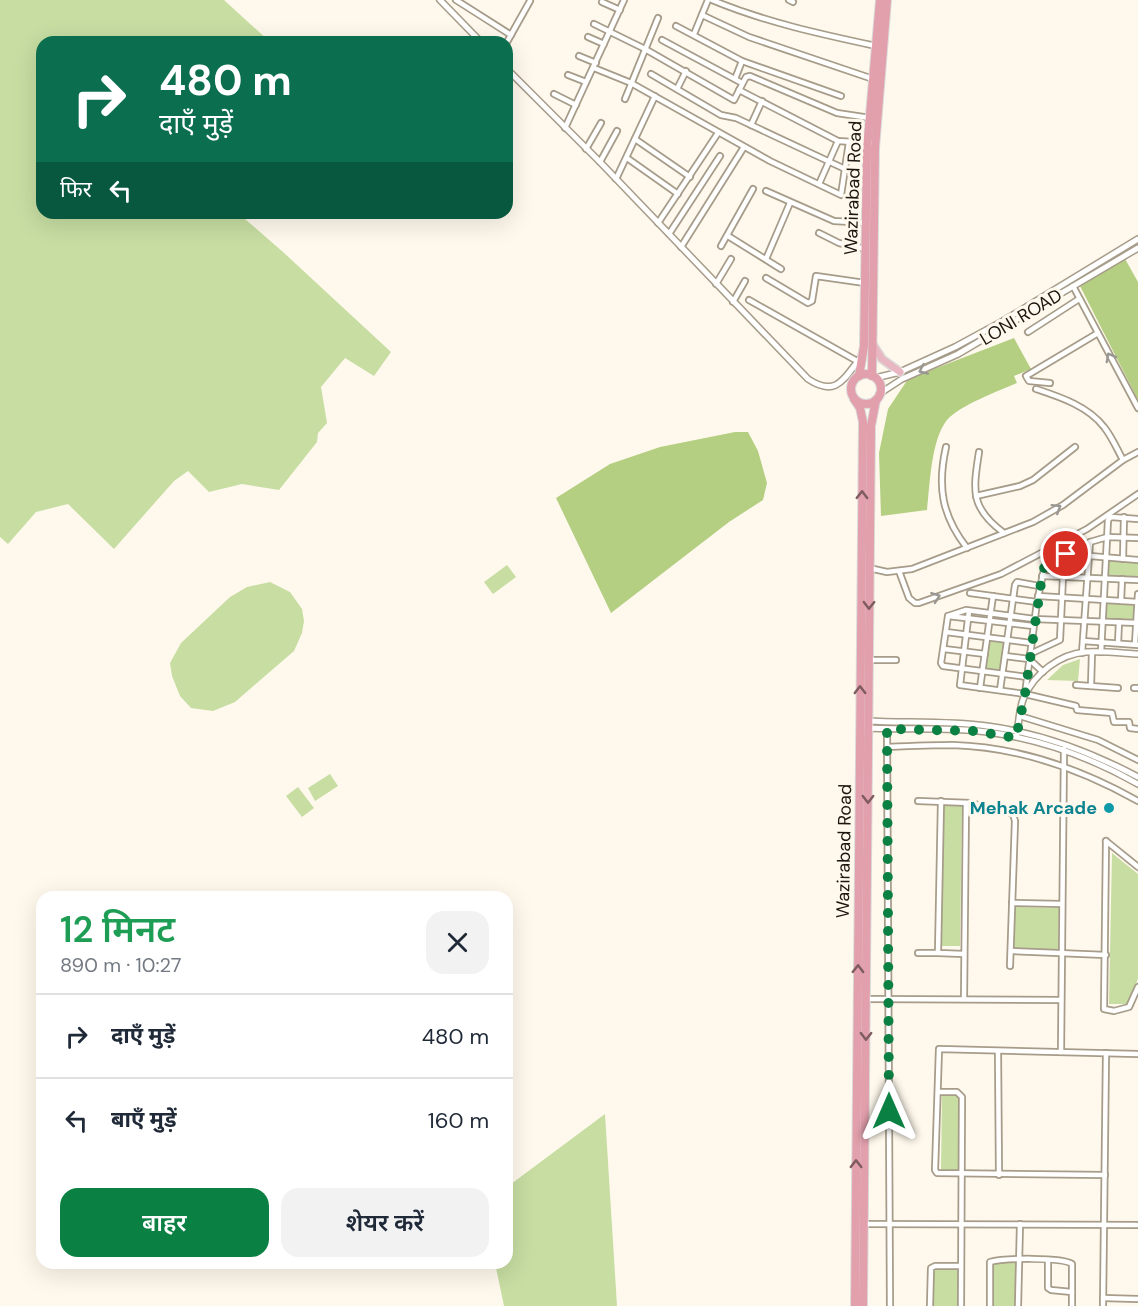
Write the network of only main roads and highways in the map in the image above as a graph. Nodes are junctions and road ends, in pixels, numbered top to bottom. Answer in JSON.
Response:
{"nodes":[{"id":1,"x":880,"y":0,"type":"edge"},
{"id":2,"x":887,"y":0,"type":"edge"},
{"id":3,"x":872,"y":143,"type":"junction"},
{"id":4,"x":870,"y":223,"type":"junction"},
{"id":5,"x":872,"y":342,"type":"junction"},
{"id":6,"x":903,"y":373,"type":"road end"},
{"id":7,"x":859,"y":376,"type":"junction"},
{"id":8,"x":874,"y":377,"type":"junction"},
{"id":9,"x":878,"y":397,"type":"junction"},
{"id":10,"x":855,"y":399,"type":"junction"},
{"id":11,"x":864,"y":725,"type":"junction"},
{"id":12,"x":860,"y":1224,"type":"junction"},
{"id":13,"x":855,"y":1306,"type":"edge"},
{"id":14,"x":863,"y":1306,"type":"edge"}],
"edges":[{"from":1,"to":3,"type":"highway","name":"Wazirabad Road"},
{"from":2,"to":3,"type":"highway","name":"Wazirabad Road"},
{"from":3,"to":4,"type":"highway","name":"Wazirabad Road"},
{"from":4,"to":5,"type":"highway","name":"Wazirabad Road"},
{"from":4,"to":7,"type":"highway","name":"Wazirabad Road"},
{"from":5,"to":6,"type":"main road"},
{"from":5,"to":8,"type":"highway","name":"Wazirabad Road"},
{"from":7,"to":8,"type":"highway"},
{"from":7,"to":10,"type":"highway"},
{"from":8,"to":9,"type":"highway"},
{"from":9,"to":10,"type":"highway"},
{"from":9,"to":11,"type":"highway","name":"Wazirabad Road","one_way":true},
{"from":11,"to":10,"type":"highway","name":"Wazirabad Road","one_way":true},
{"from":12,"to":11,"type":"highway","name":"Wazirabad Road","one_way":true},
{"from":11,"to":12,"type":"highway","name":"Wazirabad Road","one_way":true},
{"from":12,"to":13,"type":"highway","name":"Wazirabad Road"},
{"from":12,"to":14,"type":"highway","name":"Wazirabad Road"}]}
